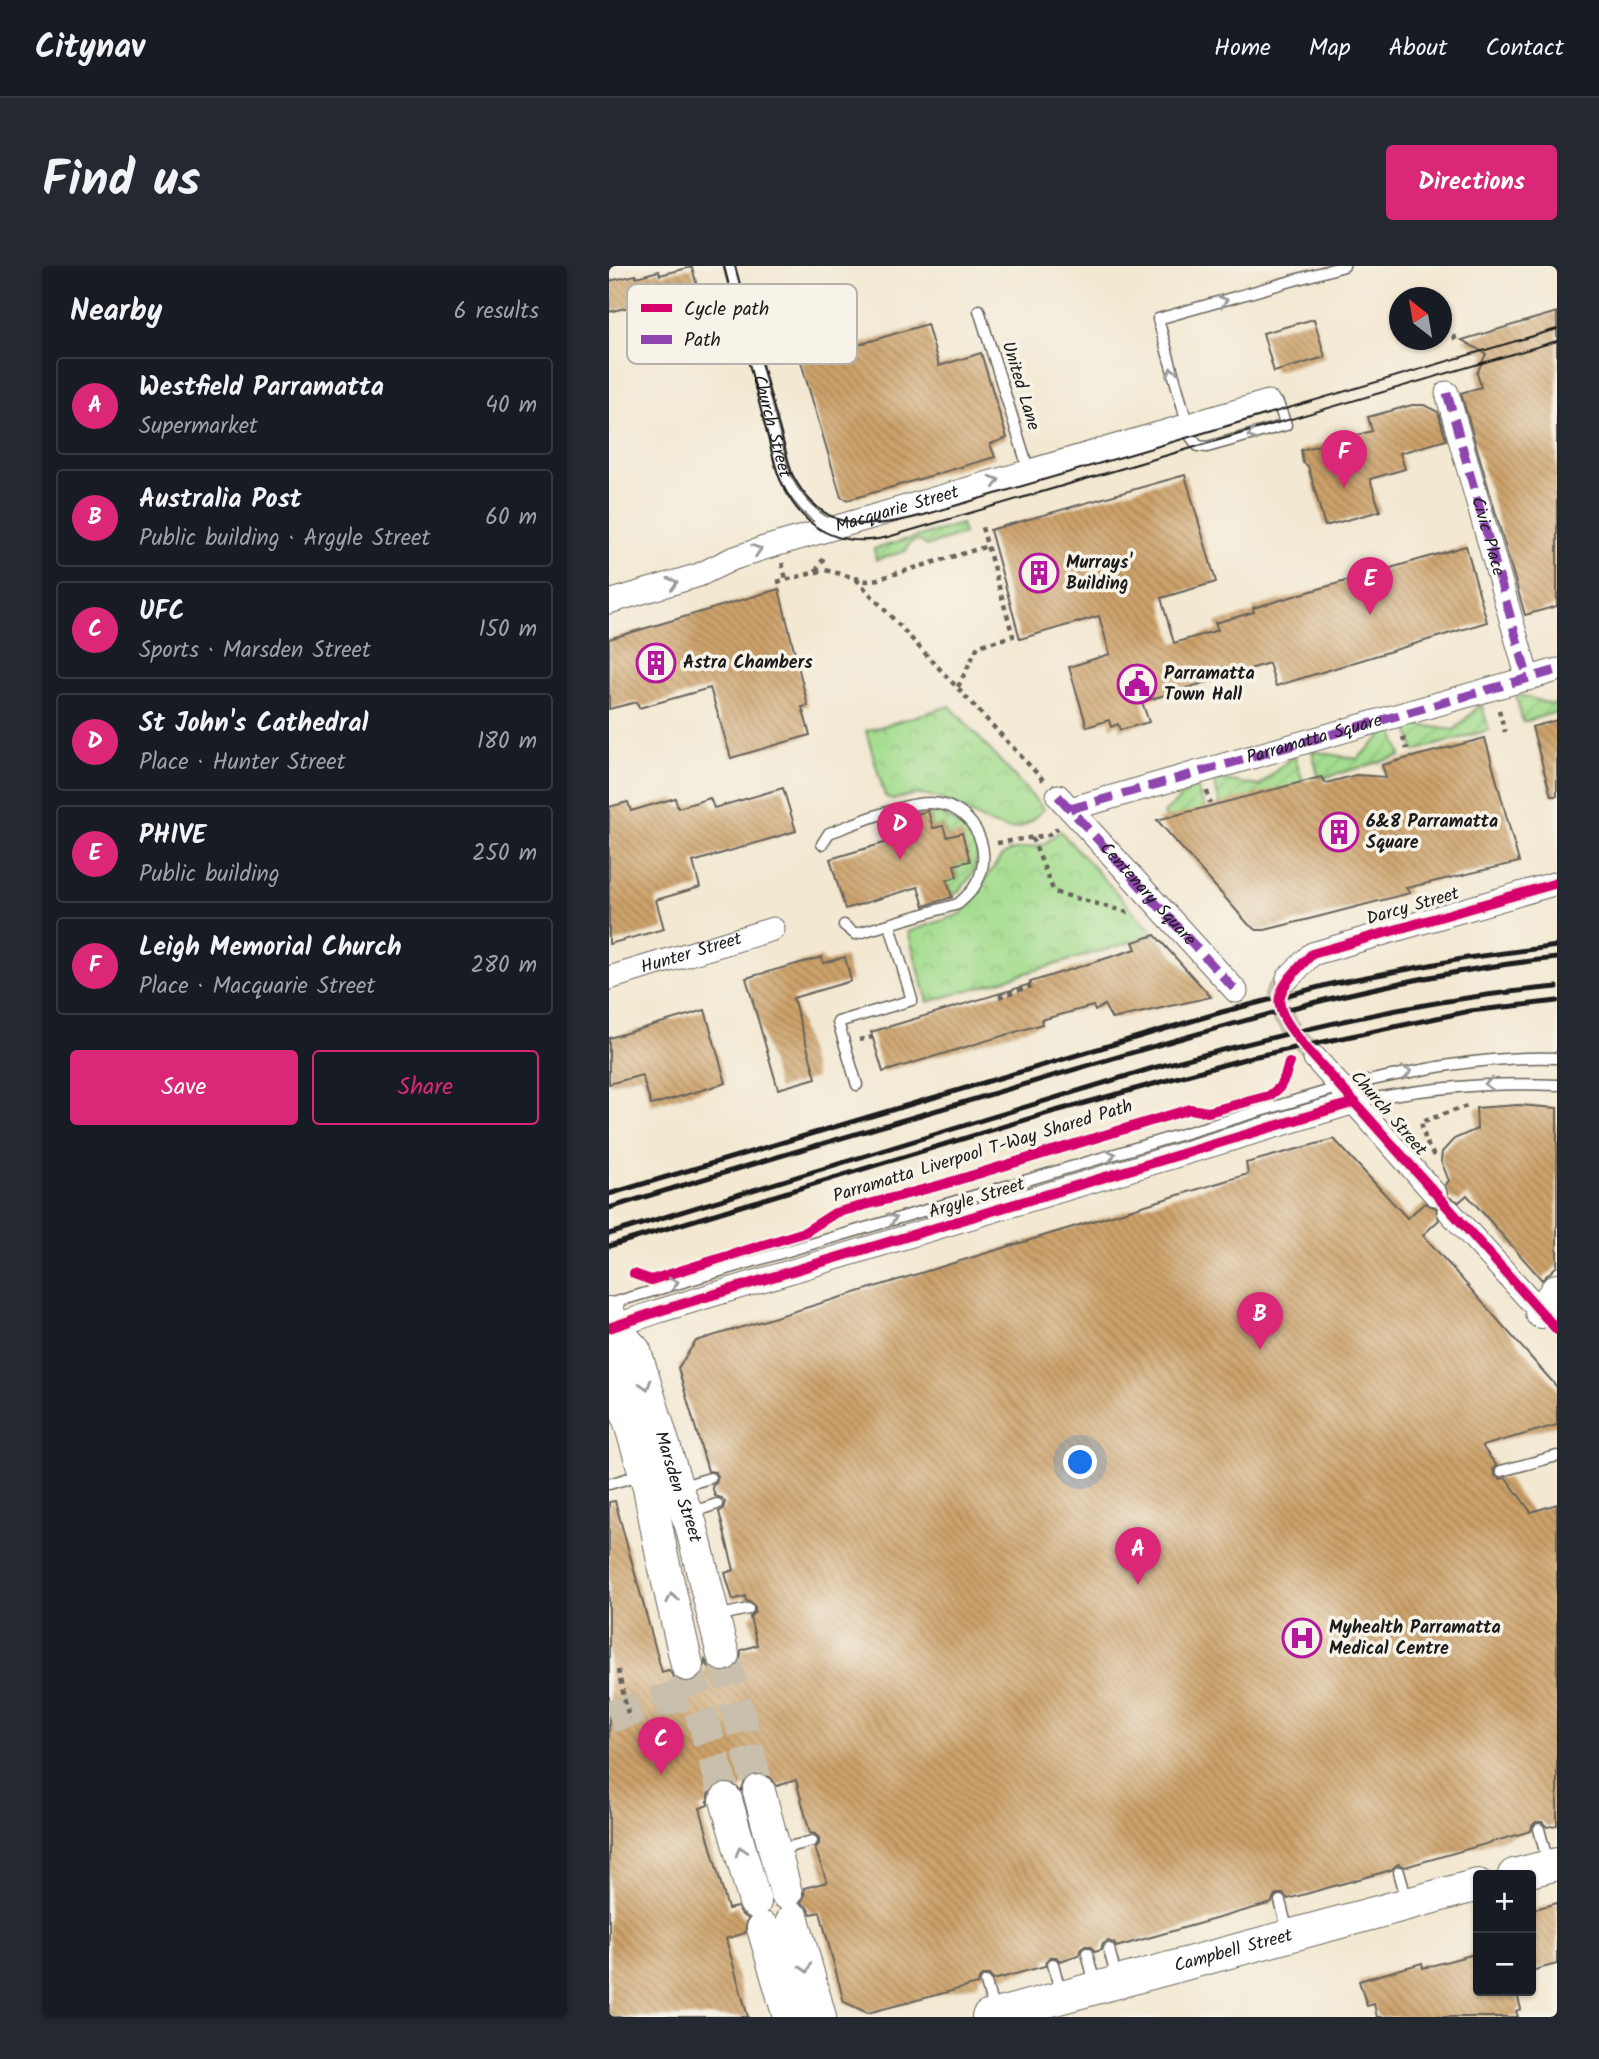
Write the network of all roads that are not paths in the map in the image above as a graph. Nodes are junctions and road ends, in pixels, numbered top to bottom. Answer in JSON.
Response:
{"nodes":[{"id":1,"x":729,"y":266,"type":"edge"},
{"id":2,"x":1343,"y":266,"type":"edge"},
{"id":3,"x":734,"y":284,"type":"edge"},
{"id":4,"x":979,"y":310,"type":"dead end"},
{"id":5,"x":755,"y":364,"type":"edge"},
{"id":6,"x":1447,"y":393,"type":"dead end"},
{"id":7,"x":1268,"y":402,"type":"dead end"},
{"id":8,"x":1187,"y":425,"type":"junction"},
{"id":9,"x":1029,"y":472,"type":"junction"},
{"id":10,"x":834,"y":536,"type":"junction"},
{"id":11,"x":609,"y":602,"type":"edge"},
{"id":12,"x":1557,"y":670,"type":"edge"},
{"id":13,"x":1528,"y":679,"type":"junction"},
{"id":14,"x":1064,"y":803,"type":"joint"},
{"id":15,"x":822,"y":844,"type":"dead end"},
{"id":16,"x":1557,"y":883,"type":"edge"},
{"id":17,"x":843,"y":925,"type":"dead end"},
{"id":18,"x":890,"y":925,"type":"junction"},
{"id":19,"x":773,"y":929,"type":"dead end"},
{"id":20,"x":609,"y":978,"type":"edge"},
{"id":21,"x":1288,"y":978,"type":"tunnel mouth"},
{"id":22,"x":1236,"y":991,"type":"dead end"},
{"id":23,"x":1315,"y":1058,"type":"tunnel mouth"},
{"id":24,"x":1557,"y":1058,"type":"edge"},
{"id":25,"x":856,"y":1085,"type":"dead end"},
{"id":26,"x":1557,"y":1085,"type":"edge"},
{"id":27,"x":1348,"y":1095,"type":"junction"},
{"id":28,"x":1553,"y":1309,"type":"edge"},
{"id":29,"x":610,"y":1318,"type":"edge"},
{"id":30,"x":1557,"y":1458,"type":"edge"},
{"id":31,"x":1501,"y":1471,"type":"dead end"},
{"id":32,"x":645,"y":1474,"type":"junction"},
{"id":33,"x":710,"y":1478,"type":"dead end"},
{"id":34,"x":609,"y":1484,"type":"edge"},
{"id":35,"x":682,"y":1501,"type":"junction"},
{"id":36,"x":717,"y":1504,"type":"dead end"},
{"id":37,"x":748,"y":1609,"type":"dead end"},
{"id":38,"x":714,"y":1617,"type":"junction"},
{"id":39,"x":723,"y":1655,"type":"tunnel mouth"},
{"id":40,"x":687,"y":1665,"type":"tunnel mouth"},
{"id":41,"x":759,"y":1791,"type":"tunnel mouth"},
{"id":42,"x":726,"y":1800,"type":"tunnel mouth"},
{"id":43,"x":1539,"y":1829,"type":"dead end"},
{"id":44,"x":813,"y":1841,"type":"dead end"},
{"id":45,"x":775,"y":1851,"type":"junction"},
{"id":46,"x":1553,"y":1865,"type":"edge"},
{"id":47,"x":1534,"y":1870,"type":"edge"},
{"id":48,"x":1399,"y":1872,"type":"dead end"},
{"id":49,"x":1473,"y":1886,"type":"edge"},
{"id":50,"x":1280,"y":1901,"type":"dead end"},
{"id":51,"x":1407,"y":1904,"type":"junction"},
{"id":52,"x":1289,"y":1936,"type":"junction"},
{"id":53,"x":1109,"y":1949,"type":"dead end"},
{"id":54,"x":1087,"y":1953,"type":"dead end"},
{"id":55,"x":1053,"y":1964,"type":"dead end"},
{"id":56,"x":986,"y":1982,"type":"dead end"},
{"id":57,"x":1107,"y":1985,"type":"junction"},
{"id":58,"x":1062,"y":1997,"type":"junction"},
{"id":59,"x":991,"y":2016,"type":"edge"},
{"id":60,"x":789,"y":2017,"type":"edge"},
{"id":61,"x":820,"y":2017,"type":"edge"}],
"edges":[{"from":1,"to":3,"type":"lane","name":"Church Street"},
{"from":8,"to":2,"type":"lane","one_way":true},
{"from":4,"to":9,"type":"lane","name":"United Lane"},
{"from":5,"to":10,"type":"lane","name":"Church Street"},
{"from":6,"to":13,"type":"street","name":"Civic Place"},
{"from":7,"to":8,"type":"street","name":"Macquarie Street"},
{"from":8,"to":9,"type":"street","name":"Macquarie Street"},
{"from":10,"to":9,"type":"street","name":"Macquarie Street","one_way":true},
{"from":11,"to":10,"type":"street","name":"Macquarie Street","one_way":true},
{"from":12,"to":13,"type":"street","name":"Parramatta Square"},
{"from":13,"to":14,"type":"street","name":"Parramatta Square"},
{"from":14,"to":22,"type":"street","name":"Centenary Square"},
{"from":15,"to":18,"type":"lane"},
{"from":16,"to":21,"type":"street","name":"Darcy Street"},
{"from":17,"to":18,"type":"lane"},
{"from":18,"to":25,"type":"lane"},
{"from":19,"to":20,"type":"street","name":"Hunter Street"},
{"from":23,"to":27,"type":"street","name":"Church Street"},
{"from":27,"to":24,"type":"lane","name":"Argyle Street","one_way":true},
{"from":26,"to":27,"type":"lane","name":"Argyle Street","one_way":true},
{"from":27,"to":28,"type":"street","name":"Church Street"},
{"from":27,"to":29,"type":"street","name":"Argyle Street"},
{"from":29,"to":32,"type":"main road","name":"Marsden Street"},
{"from":29,"to":35,"type":"main road","name":"Marsden Street","one_way":true},
{"from":30,"to":31,"type":"lane"},
{"from":32,"to":34,"type":"lane"},
{"from":40,"to":32,"type":"main road","name":"Marsden Street","one_way":true},
{"from":33,"to":35,"type":"lane"},
{"from":35,"to":36,"type":"lane"},
{"from":35,"to":38,"type":"main road","name":"Marsden Street"},
{"from":37,"to":38,"type":"lane"},
{"from":38,"to":39,"type":"main road","name":"Marsden Street"},
{"from":41,"to":45,"type":"main road"},
{"from":60,"to":42,"type":"main road","one_way":true},
{"from":43,"to":46,"type":"lane"},
{"from":44,"to":45,"type":"lane"},
{"from":45,"to":61,"type":"main road","one_way":true},
{"from":46,"to":47,"type":"main road"},
{"from":48,"to":51,"type":"lane"},
{"from":49,"to":51,"type":"main road","name":"Campbell Street"},
{"from":50,"to":52,"type":"lane"},
{"from":51,"to":52,"type":"main road","name":"Campbell Street"},
{"from":52,"to":57,"type":"main road","name":"Campbell Street"},
{"from":53,"to":57,"type":"lane"},
{"from":54,"to":57,"type":"lane"},
{"from":55,"to":58,"type":"lane"},
{"from":56,"to":59,"type":"lane"},
{"from":57,"to":58,"type":"main road","name":"Campbell Street"},
{"from":58,"to":59,"type":"main road","name":"Campbell Street"}]}
